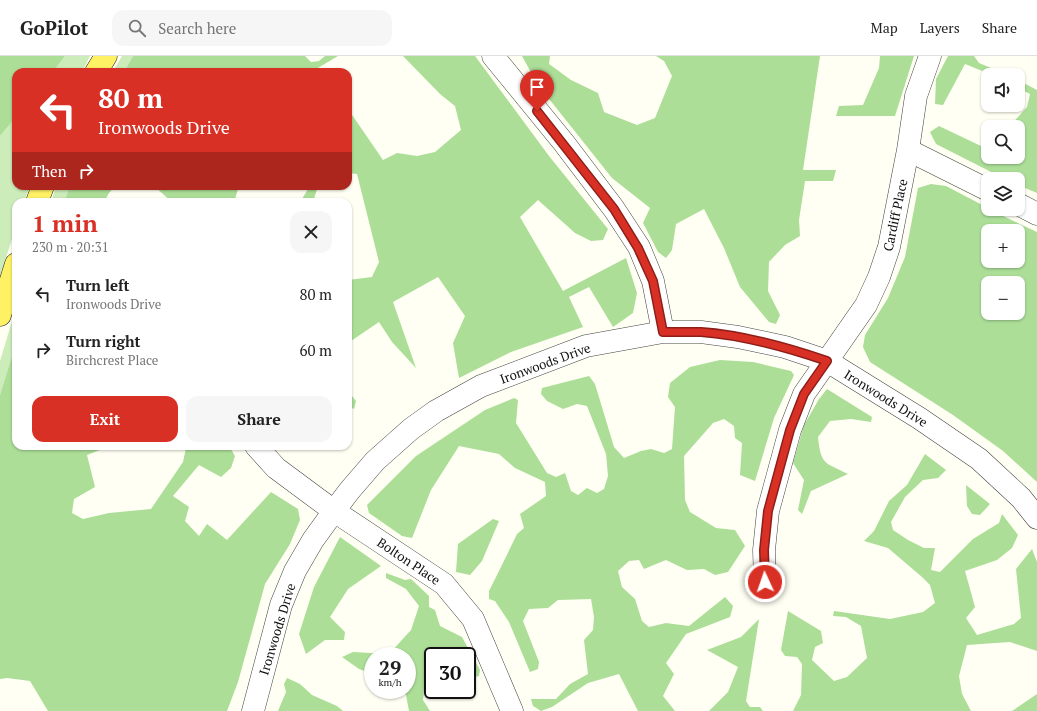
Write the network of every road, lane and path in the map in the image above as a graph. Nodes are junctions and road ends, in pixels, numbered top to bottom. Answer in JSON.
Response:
{"nodes":[{"id":1,"x":106,"y":56,"type":"edge"},
{"id":2,"x":493,"y":56,"type":"edge"},
{"id":3,"x":930,"y":56,"type":"edge"},
{"id":4,"x":98,"y":68,"type":"edge"},
{"id":5,"x":908,"y":150,"type":"junction"},
{"id":6,"x":981,"y":186,"type":"edge"},
{"id":7,"x":1025,"y":208,"type":"edge"},
{"id":8,"x":1037,"y":214,"type":"edge"},
{"id":9,"x":12,"y":277,"type":"edge"},
{"id":10,"x":0,"y":315,"type":"edge"},
{"id":11,"x":663,"y":332,"type":"junction"},
{"id":12,"x":827,"y":361,"type":"junction"},
{"id":13,"x":260,"y":450,"type":"edge"},
{"id":14,"x":334,"y":511,"type":"junction"},
{"id":15,"x":1037,"y":518,"type":"edge"},
{"id":16,"x":765,"y":582,"type":"dead end"},
{"id":17,"x":252,"y":711,"type":"edge"},
{"id":18,"x":512,"y":711,"type":"edge"}],
"edges":[{"from":1,"to":4,"type":"main road"},
{"from":2,"to":11,"type":"street"},
{"from":3,"to":5,"type":"street","name":"Cardiff Place"},
{"from":5,"to":6,"type":"street"},
{"from":5,"to":12,"type":"street","name":"Cardiff Place"},
{"from":7,"to":8,"type":"street"},
{"from":9,"to":10,"type":"main road"},
{"from":11,"to":12,"type":"street","name":"Ironwoods Drive"},
{"from":11,"to":14,"type":"street","name":"Ironwoods Drive"},
{"from":12,"to":15,"type":"street","name":"Ironwoods Drive"},
{"from":12,"to":16,"type":"street","name":"Cardiff Place"},
{"from":13,"to":14,"type":"street","name":"Bolton Place"},
{"from":14,"to":17,"type":"street","name":"Ironwoods Drive"},
{"from":14,"to":18,"type":"street","name":"Bolton Place"}]}
